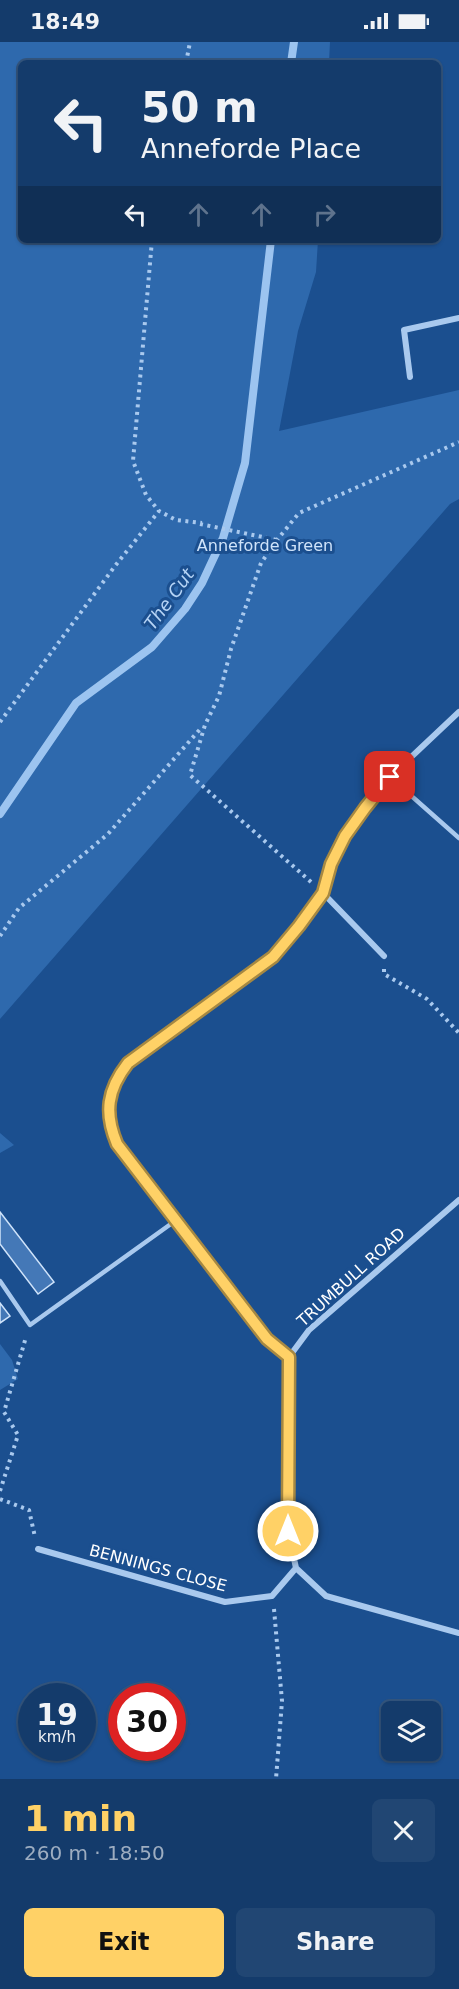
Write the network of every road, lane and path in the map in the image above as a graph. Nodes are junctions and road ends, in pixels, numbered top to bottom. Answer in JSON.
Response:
{"nodes":[{"id":1,"x":190,"y":42,"type":"edge"},
{"id":2,"x":187,"y":60,"type":"edge"},
{"id":3,"x":152,"y":243,"type":"edge"},
{"id":4,"x":459,"y":318,"type":"edge"},
{"id":5,"x":410,"y":377,"type":"dead end"},
{"id":6,"x":459,"y":442,"type":"edge"},
{"id":7,"x":159,"y":511,"type":"junction"},
{"id":8,"x":193,"y":522,"type":"junction"},
{"id":9,"x":202,"y":523,"type":"dead end"},
{"id":10,"x":277,"y":540,"type":"junction"},
{"id":11,"x":459,"y":712,"type":"edge"},
{"id":12,"x":0,"y":722,"type":"edge"},
{"id":13,"x":205,"y":724,"type":"junction"},
{"id":14,"x":390,"y":777,"type":"junction"},
{"id":15,"x":459,"y":838,"type":"edge"},
{"id":16,"x":323,"y":893,"type":"junction"},
{"id":17,"x":0,"y":936,"type":"edge"},
{"id":18,"x":384,"y":956,"type":"joint"},
{"id":19,"x":459,"y":1033,"type":"edge"},
{"id":20,"x":459,"y":1200,"type":"edge"},
{"id":21,"x":176,"y":1221,"type":"junction"},
{"id":22,"x":0,"y":1281,"type":"edge"},
{"id":23,"x":30,"y":1325,"type":"junction"},
{"id":24,"x":289,"y":1357,"type":"junction"},
{"id":25,"x":0,"y":1491,"type":"edge"},
{"id":26,"x":0,"y":1499,"type":"edge"},
{"id":27,"x":38,"y":1549,"type":"joint"},
{"id":28,"x":296,"y":1568,"type":"junction"},
{"id":29,"x":273,"y":1596,"type":"junction"},
{"id":30,"x":459,"y":1633,"type":"edge"},
{"id":31,"x":276,"y":1779,"type":"edge"}],
"edges":[{"from":1,"to":2,"type":"path"},
{"from":3,"to":7,"type":"path"},
{"from":4,"to":5,"type":"street"},
{"from":6,"to":10,"type":"path"},
{"from":7,"to":8,"type":"path"},
{"from":7,"to":12,"type":"path"},
{"from":8,"to":9,"type":"path"},
{"from":8,"to":10,"type":"path"},
{"from":10,"to":13,"type":"path"},
{"from":11,"to":14,"type":"street"},
{"from":13,"to":16,"type":"path"},
{"from":13,"to":17,"type":"path"},
{"from":14,"to":15,"type":"lane"},
{"from":14,"to":16,"type":"street"},
{"from":16,"to":18,"type":"street"},
{"from":16,"to":21,"type":"street"},
{"from":18,"to":19,"type":"path"},
{"from":20,"to":24,"type":"street","name":"TRUMBULL ROAD"},
{"from":21,"to":23,"type":"lane"},
{"from":21,"to":24,"type":"street"},
{"from":22,"to":23,"type":"lane"},
{"from":23,"to":25,"type":"path"},
{"from":24,"to":28,"type":"street"},
{"from":26,"to":27,"type":"path"},
{"from":27,"to":29,"type":"street","name":"BENNINGS CLOSE"},
{"from":28,"to":29,"type":"street"},
{"from":28,"to":30,"type":"street"},
{"from":29,"to":31,"type":"path"}]}
